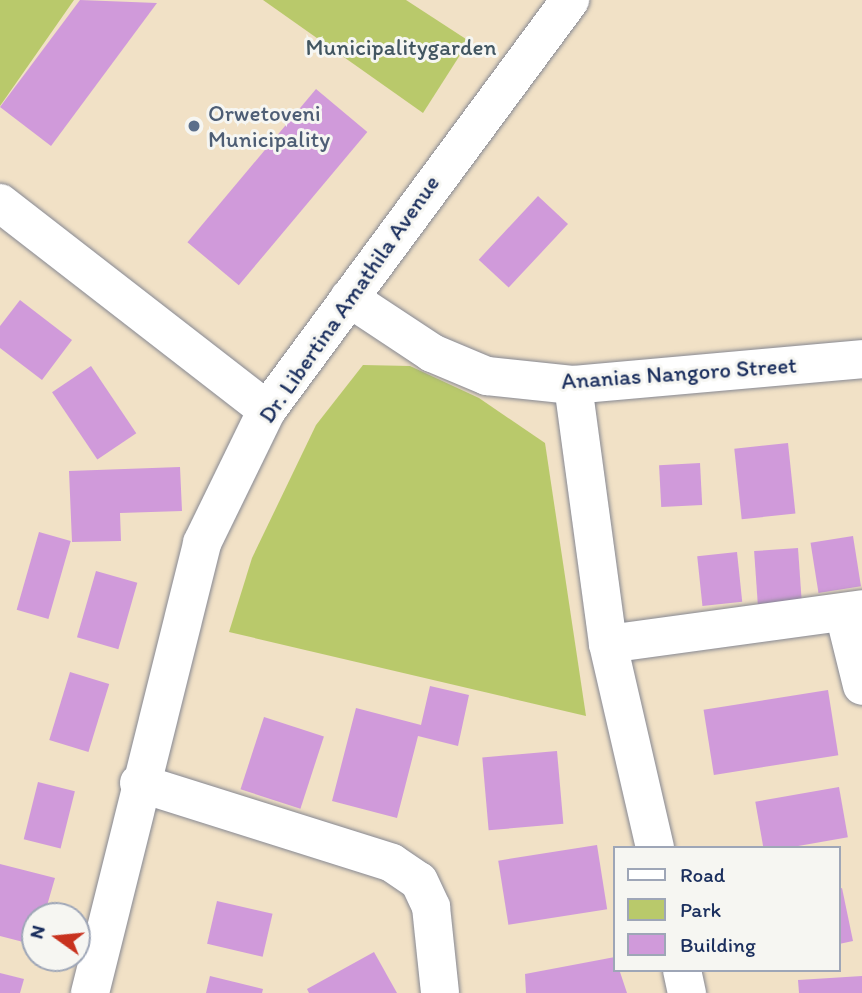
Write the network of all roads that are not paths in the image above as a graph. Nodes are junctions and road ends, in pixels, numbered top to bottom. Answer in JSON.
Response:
{"nodes":[{"id":1,"x":570,"y":0,"type":"edge"},
{"id":2,"x":0,"y":203,"type":"edge"},
{"id":3,"x":349,"y":298,"type":"junction"},
{"id":4,"x":862,"y":359,"type":"edge"},
{"id":5,"x":573,"y":385,"type":"junction"},
{"id":6,"x":267,"y":410,"type":"junction"},
{"id":7,"x":853,"y":611,"type":"edge"},
{"id":8,"x":608,"y":644,"type":"junction"},
{"id":9,"x":862,"y":686,"type":"edge"},
{"id":10,"x":139,"y":783,"type":"junction"},
{"id":11,"x":655,"y":846,"type":"edge"},
{"id":12,"x":682,"y":972,"type":"edge"},
{"id":13,"x":90,"y":993,"type":"edge"},
{"id":14,"x":440,"y":993,"type":"edge"},
{"id":15,"x":687,"y":993,"type":"edge"}],
"edges":[{"from":1,"to":3,"type":"street","name":"Dr. Libertina Amathila Avenue"},
{"from":2,"to":6,"type":"street"},
{"from":3,"to":5,"type":"street","name":"Ananias Nangoro Street"},
{"from":3,"to":6,"type":"street","name":"Dr. Libertina Amathila Avenue"},
{"from":4,"to":5,"type":"street","name":"Ananias Nangoro Street"},
{"from":5,"to":8,"type":"street"},
{"from":6,"to":10,"type":"street","name":"Dr. Libertina Amathila Avenue"},
{"from":7,"to":8,"type":"street"},
{"from":7,"to":9,"type":"street"},
{"from":8,"to":11,"type":"street"},
{"from":10,"to":13,"type":"street","name":"Dr. Libertina Amathila Avenue"},
{"from":10,"to":14,"type":"street"},
{"from":12,"to":15,"type":"street"}]}
